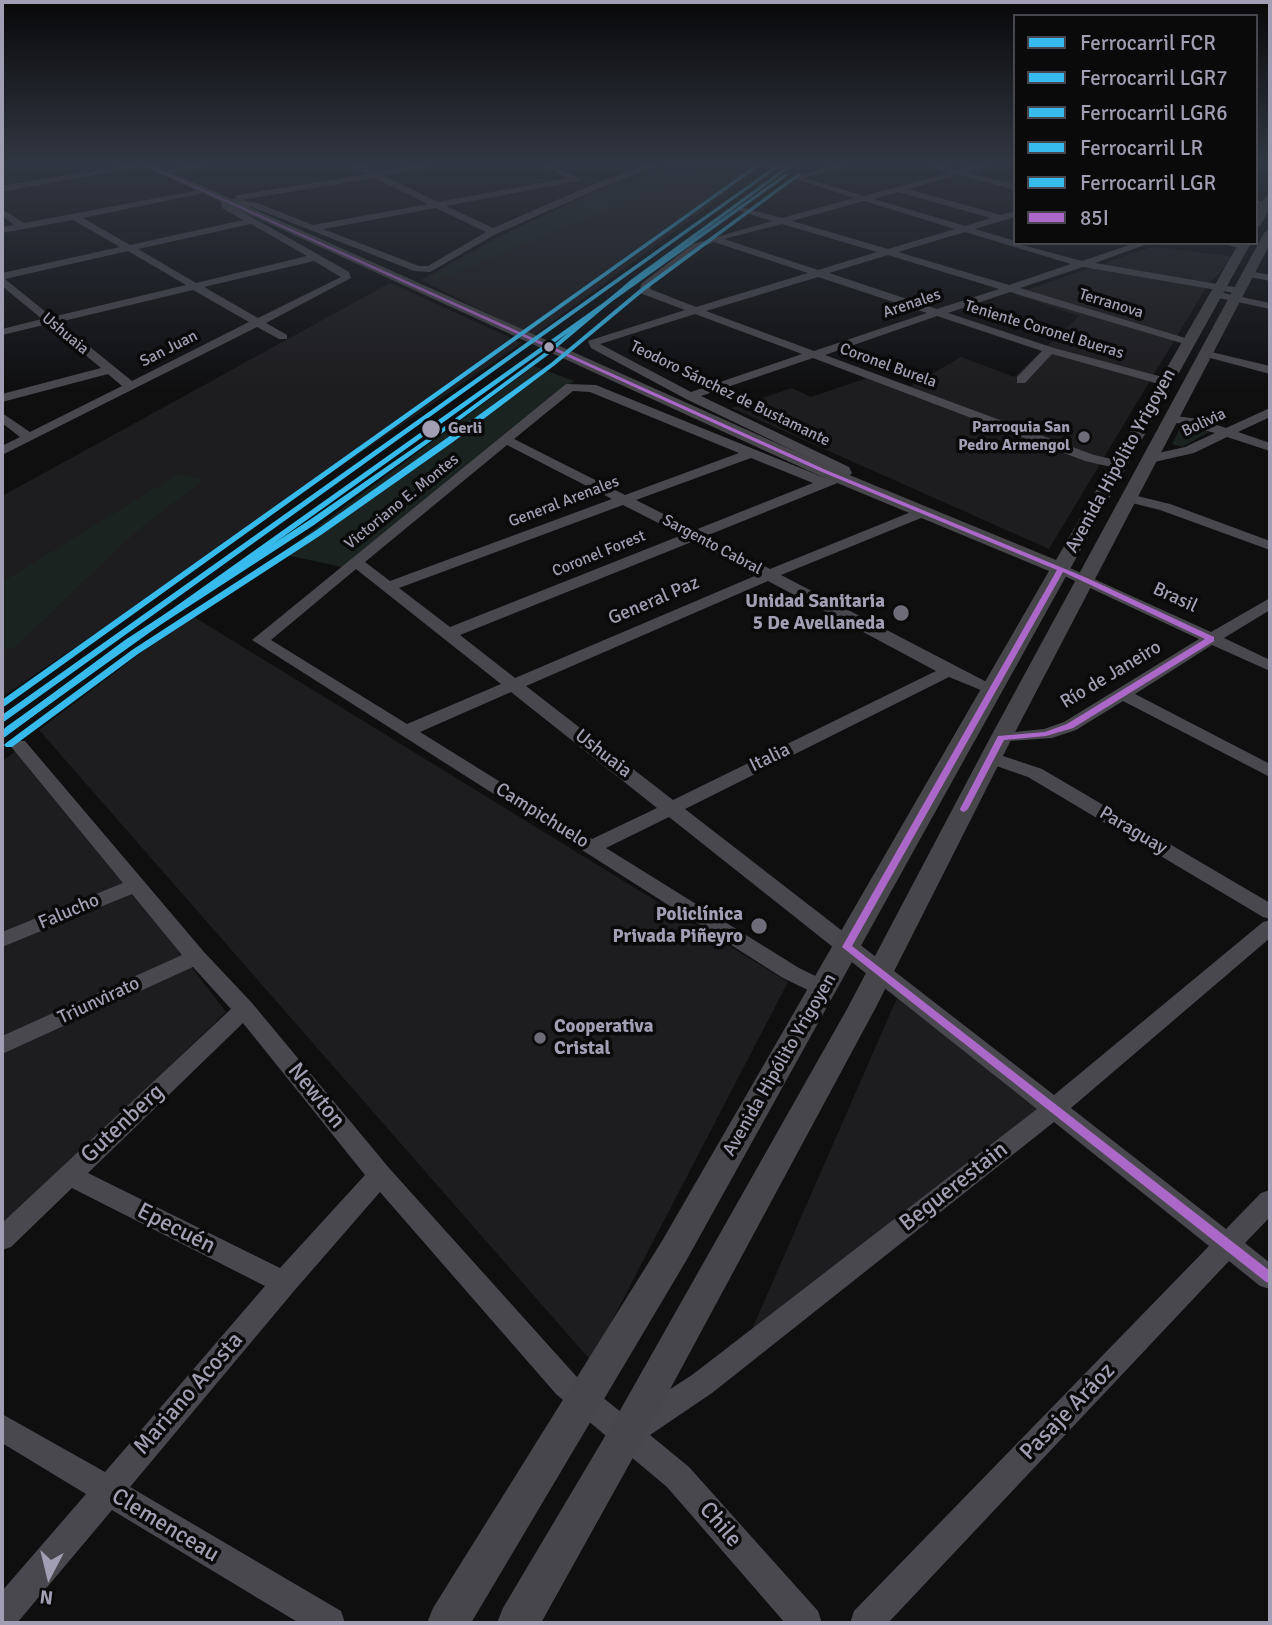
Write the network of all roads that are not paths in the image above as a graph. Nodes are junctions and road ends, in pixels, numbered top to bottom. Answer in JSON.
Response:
{"nodes":[{"id":1,"x":116,"y":240,"type":"edge"},
{"id":2,"x":168,"y":240,"type":"edge"},
{"id":3,"x":286,"y":240,"type":"edge"},
{"id":4,"x":310,"y":240,"type":"edge"},
{"id":5,"x":343,"y":240,"type":"edge"},
{"id":6,"x":479,"y":240,"type":"edge"},
{"id":7,"x":712,"y":240,"type":"edge"},
{"id":8,"x":716,"y":240,"type":"edge"},
{"id":9,"x":845,"y":240,"type":"edge"},
{"id":10,"x":930,"y":240,"type":"edge"},
{"id":11,"x":1018,"y":245,"type":"edge"},
{"id":12,"x":1139,"y":245,"type":"edge"},
{"id":13,"x":1245,"y":245,"type":"edge"},
{"id":14,"x":131,"y":248,"type":"junction"},
{"id":15,"x":1266,"y":252,"type":"edge"},
{"id":16,"x":887,"y":253,"type":"junction"},
{"id":17,"x":317,"y":257,"type":"junction"},
{"id":18,"x":1081,"y":264,"type":"junction"},
{"id":19,"x":819,"y":274,"type":"junction"},
{"id":20,"x":1249,"y":274,"type":"junction"},
{"id":21,"x":1270,"y":278,"type":"edge"},
{"id":22,"x":2,"y":279,"type":"edge"},
{"id":23,"x":195,"y":286,"type":"junction"},
{"id":24,"x":1005,"y":289,"type":"junction"},
{"id":25,"x":1217,"y":291,"type":"junction"},
{"id":26,"x":1239,"y":295,"type":"junction"},
{"id":27,"x":1270,"y":306,"type":"edge"},
{"id":28,"x":693,"y":311,"type":"junction"},
{"id":29,"x":934,"y":312,"type":"junction"},
{"id":30,"x":49,"y":321,"type":"junction"},
{"id":31,"x":257,"y":323,"type":"junction"},
{"id":32,"x":2,"y":332,"type":"edge"},
{"id":33,"x":283,"y":337,"type":"dead end"},
{"id":34,"x":1188,"y":342,"type":"junction"},
{"id":35,"x":1050,"y":350,"type":"junction"},
{"id":36,"x":1207,"y":354,"type":"junction"},
{"id":37,"x":813,"y":355,"type":"junction"},
{"id":38,"x":109,"y":370,"type":"junction"},
{"id":39,"x":1270,"y":370,"type":"edge"},
{"id":40,"x":1021,"y":380,"type":"dead end"},
{"id":41,"x":1166,"y":382,"type":"junction"},
{"id":42,"x":130,"y":386,"type":"junction"},
{"id":43,"x":564,"y":390,"type":"joint"},
{"id":44,"x":690,"y":396,"type":"junction"},
{"id":45,"x":2,"y":398,"type":"edge"},
{"id":46,"x":1270,"y":412,"type":"edge"},
{"id":47,"x":2,"y":417,"type":"edge"},
{"id":48,"x":1173,"y":418,"type":"junction"},
{"id":49,"x":1226,"y":432,"type":"junction"},
{"id":50,"x":29,"y":436,"type":"junction"},
{"id":51,"x":506,"y":440,"type":"junction"},
{"id":52,"x":1270,"y":447,"type":"edge"},
{"id":53,"x":2,"y":451,"type":"edge"},
{"id":54,"x":751,"y":453,"type":"junction"},
{"id":55,"x":1150,"y":459,"type":"junction"},
{"id":56,"x":1120,"y":465,"type":"junction"},
{"id":57,"x":833,"y":480,"type":"junction"},
{"id":58,"x":1129,"y":498,"type":"junction"},
{"id":59,"x":622,"y":499,"type":"junction"},
{"id":60,"x":921,"y":513,"type":"junction"},
{"id":61,"x":694,"y":535,"type":"junction"},
{"id":62,"x":1270,"y":546,"type":"edge"},
{"id":63,"x":356,"y":562,"type":"junction"},
{"id":64,"x":1060,"y":569,"type":"junction"},
{"id":65,"x":768,"y":575,"type":"junction"},
{"id":66,"x":1085,"y":579,"type":"junction"},
{"id":67,"x":390,"y":586,"type":"junction"},
{"id":68,"x":1270,"y":603,"type":"edge"},
{"id":69,"x":450,"y":633,"type":"junction"},
{"id":70,"x":1211,"y":639,"type":"junction"},
{"id":71,"x":260,"y":640,"type":"joint"},
{"id":72,"x":1270,"y":666,"type":"edge"},
{"id":73,"x":949,"y":671,"type":"junction"},
{"id":74,"x":514,"y":684,"type":"junction"},
{"id":75,"x":993,"y":690,"type":"junction"},
{"id":76,"x":1122,"y":694,"type":"junction"},
{"id":77,"x":405,"y":732,"type":"junction"},
{"id":78,"x":19,"y":745,"type":"dead end"},
{"id":79,"x":996,"y":748,"type":"junction"},
{"id":80,"x":1270,"y":771,"type":"edge"},
{"id":81,"x":669,"y":807,"type":"junction"},
{"id":82,"x":593,"y":847,"type":"junction"},
{"id":83,"x":136,"y":885,"type":"junction"},
{"id":84,"x":1270,"y":912,"type":"edge"},
{"id":85,"x":1270,"y":927,"type":"edge"},
{"id":86,"x":2,"y":940,"type":"edge"},
{"id":87,"x":847,"y":947,"type":"junction"},
{"id":88,"x":196,"y":957,"type":"junction"},
{"id":89,"x":879,"y":972,"type":"junction"},
{"id":90,"x":824,"y":989,"type":"junction"},
{"id":91,"x":244,"y":1009,"type":"junction"},
{"id":92,"x":2,"y":1046,"type":"edge"},
{"id":93,"x":1055,"y":1108,"type":"junction"},
{"id":94,"x":68,"y":1175,"type":"junction"},
{"id":95,"x":380,"y":1175,"type":"junction"},
{"id":96,"x":1270,"y":1200,"type":"edge"},
{"id":97,"x":2,"y":1239,"type":"edge"},
{"id":98,"x":1228,"y":1244,"type":"junction"},
{"id":99,"x":1270,"y":1278,"type":"edge"},
{"id":100,"x":284,"y":1283,"type":"junction"},
{"id":101,"x":585,"y":1400,"type":"junction"},
{"id":102,"x":2,"y":1427,"type":"edge"},
{"id":103,"x":627,"y":1433,"type":"junction"},
{"id":104,"x":107,"y":1491,"type":"junction"},
{"id":105,"x":2,"y":1616,"type":"edge"},
{"id":106,"x":329,"y":1623,"type":"edge"},
{"id":107,"x":448,"y":1623,"type":"edge"},
{"id":108,"x":518,"y":1623,"type":"edge"},
{"id":109,"x":806,"y":1623,"type":"edge"},
{"id":110,"x":866,"y":1623,"type":"edge"}],
"edges":[{"from":1,"to":14,"type":"street"},
{"from":2,"to":14,"type":"street"},
{"from":3,"to":17,"type":"street"},
{"from":4,"to":57,"type":"main road"},
{"from":5,"to":6,"type":"street"},
{"from":7,"to":28,"type":"street","name":"Coronel Burela"},
{"from":8,"to":19,"type":"street","name":"Teniente Coronel Bueras"},
{"from":9,"to":16,"type":"street","name":"Terranova"},
{"from":10,"to":16,"type":"street"},
{"from":11,"to":18,"type":"street"},
{"from":12,"to":18,"type":"street","name":"Arenales"},
{"from":13,"to":25,"type":"main road","name":"Avenida Hipólito Yrigoyen"},
{"from":14,"to":22,"type":"street"},
{"from":14,"to":23,"type":"street"},
{"from":15,"to":20,"type":"main road","name":"Avenida Hipólito Yrigoyen"},
{"from":16,"to":19,"type":"street"},
{"from":16,"to":24,"type":"street","name":"Terranova"},
{"from":17,"to":23,"type":"street"},
{"from":17,"to":31,"type":"street","name":"San Juan"},
{"from":18,"to":24,"type":"street","name":"Arenales"},
{"from":18,"to":25,"type":"street"},
{"from":19,"to":28,"type":"street"},
{"from":19,"to":29,"type":"street","name":"Teniente Coronel Bueras"},
{"from":20,"to":21,"type":"street"},
{"from":20,"to":26,"type":"main road","name":"Avenida Hipólito Yrigoyen"},
{"from":22,"to":30,"type":"street","name":"Ushuaia"},
{"from":23,"to":30,"type":"street"},
{"from":23,"to":31,"type":"street"},
{"from":24,"to":29,"type":"street","name":"Arenales"},
{"from":24,"to":34,"type":"street","name":"Terranova"},
{"from":25,"to":26,"type":"street"},
{"from":25,"to":34,"type":"main road","name":"Avenida Hipólito Yrigoyen"},
{"from":26,"to":27,"type":"street"},
{"from":26,"to":36,"type":"main road","name":"Avenida Hipólito Yrigoyen"},
{"from":28,"to":37,"type":"street","name":"Coronel Burela"},
{"from":28,"to":44,"type":"street","name":"Teodoro Sánchez de Bustamante"},
{"from":29,"to":35,"type":"street","name":"Teniente Coronel Bueras"},
{"from":29,"to":37,"type":"street","name":"Arenales"},
{"from":30,"to":32,"type":"street"},
{"from":30,"to":38,"type":"street","name":"Ushuaia"},
{"from":31,"to":33,"type":"street"},
{"from":31,"to":42,"type":"street","name":"San Juan"},
{"from":34,"to":41,"type":"main road","name":"Avenida Hipólito Yrigoyen"},
{"from":35,"to":40,"type":"street"},
{"from":35,"to":41,"type":"street","name":"Teniente Coronel Bueras"},
{"from":36,"to":39,"type":"street"},
{"from":36,"to":48,"type":"main road","name":"Avenida Hipólito Yrigoyen"},
{"from":37,"to":44,"type":"street","name":"Arenales"},
{"from":37,"to":56,"type":"street","name":"Coronel Burela"},
{"from":38,"to":42,"type":"street","name":"Ushuaia"},
{"from":38,"to":45,"type":"street"},
{"from":41,"to":56,"type":"main road","name":"Avenida Hipólito Yrigoyen"},
{"from":42,"to":50,"type":"street","name":"San Juan"},
{"from":43,"to":51,"type":"street","name":"Victoriano E. Montes"},
{"from":43,"to":54,"type":"street"},
{"from":44,"to":57,"type":"street","name":"Teodoro Sánchez de Bustamante"},
{"from":46,"to":49,"type":"street","name":"Bolivia"},
{"from":47,"to":50,"type":"street"},
{"from":48,"to":49,"type":"street"},
{"from":48,"to":55,"type":"main road","name":"Avenida Hipólito Yrigoyen"},
{"from":49,"to":52,"type":"street"},
{"from":49,"to":55,"type":"street","name":"Bolivia"},
{"from":50,"to":53,"type":"street","name":"San Juan"},
{"from":51,"to":59,"type":"street","name":"Sargento Cabral"},
{"from":51,"to":63,"type":"street","name":"Victoriano E. Montes"},
{"from":54,"to":57,"type":"street"},
{"from":54,"to":59,"type":"street","name":"General Arenales"},
{"from":55,"to":58,"type":"main road","name":"Avenida Hipólito Yrigoyen"},
{"from":56,"to":64,"type":"main road","name":"Avenida Hipólito Yrigoyen"},
{"from":57,"to":60,"type":"main road"},
{"from":57,"to":61,"type":"street","name":"Coronel Forest"},
{"from":58,"to":62,"type":"street"},
{"from":58,"to":66,"type":"main road","name":"Avenida Hipólito Yrigoyen"},
{"from":59,"to":61,"type":"street","name":"Sargento Cabral"},
{"from":59,"to":67,"type":"street","name":"General Arenales"},
{"from":60,"to":64,"type":"main road"},
{"from":60,"to":65,"type":"street","name":"General Paz"},
{"from":61,"to":65,"type":"street","name":"Sargento Cabral"},
{"from":61,"to":69,"type":"street","name":"Coronel Forest"},
{"from":63,"to":67,"type":"street","name":"Ushuaia"},
{"from":63,"to":71,"type":"street","name":"Victoriano E. Montes"},
{"from":64,"to":66,"type":"street","name":"Brasil"},
{"from":64,"to":75,"type":"main road","name":"Avenida Hipólito Yrigoyen"},
{"from":65,"to":73,"type":"street","name":"Sargento Cabral"},
{"from":65,"to":74,"type":"street","name":"General Paz"},
{"from":66,"to":70,"type":"street","name":"Brasil"},
{"from":66,"to":79,"type":"main road","name":"Avenida Hipólito Yrigoyen"},
{"from":67,"to":69,"type":"street","name":"Ushuaia"},
{"from":68,"to":70,"type":"street","name":"Río de Janeiro"},
{"from":69,"to":74,"type":"street","name":"Ushuaia"},
{"from":70,"to":72,"type":"street","name":"Brasil"},
{"from":70,"to":76,"type":"street","name":"Río de Janeiro"},
{"from":71,"to":77,"type":"street","name":"Campichuelo"},
{"from":73,"to":75,"type":"street","name":"Sargento Cabral"},
{"from":73,"to":81,"type":"street","name":"Italia"},
{"from":74,"to":77,"type":"street","name":"General Paz"},
{"from":74,"to":81,"type":"street","name":"Ushuaia"},
{"from":75,"to":87,"type":"main road","name":"Avenida Hipólito Yrigoyen"},
{"from":76,"to":79,"type":"street","name":"Río de Janeiro"},
{"from":76,"to":80,"type":"street"},
{"from":77,"to":82,"type":"street","name":"Campichuelo"},
{"from":78,"to":83,"type":"street","name":"Newton"},
{"from":79,"to":84,"type":"street","name":"Paraguay"},
{"from":79,"to":89,"type":"main road","name":"Avenida Hipólito Yrigoyen"},
{"from":81,"to":82,"type":"street","name":"Italia"},
{"from":81,"to":87,"type":"street","name":"Ushuaia"},
{"from":82,"to":90,"type":"street","name":"Campichuelo"},
{"from":83,"to":86,"type":"street","name":"Falucho"},
{"from":83,"to":88,"type":"street","name":"Newton"},
{"from":85,"to":93,"type":"street","name":"Beguerestain"},
{"from":87,"to":89,"type":"street","name":"Ushuaia"},
{"from":87,"to":90,"type":"main road","name":"Avenida Hipólito Yrigoyen"},
{"from":88,"to":91,"type":"street","name":"Newton"},
{"from":88,"to":92,"type":"street","name":"Triunvirato"},
{"from":89,"to":93,"type":"street","name":"Ushuaia"},
{"from":89,"to":103,"type":"main road","name":"Avenida Hipólito Yrigoyen"},
{"from":90,"to":101,"type":"main road","name":"Avenida Hipólito Yrigoyen"},
{"from":91,"to":94,"type":"street","name":"Gutenberg"},
{"from":91,"to":95,"type":"street","name":"Newton"},
{"from":93,"to":98,"type":"street","name":"Ushuaia"},
{"from":93,"to":103,"type":"street","name":"Beguerestain"},
{"from":94,"to":97,"type":"street","name":"Gutenberg"},
{"from":94,"to":100,"type":"street","name":"Epecuén"},
{"from":95,"to":100,"type":"street","name":"Mariano Acosta"},
{"from":95,"to":101,"type":"street","name":"Newton"},
{"from":96,"to":98,"type":"street","name":"Pasaje Aráoz"},
{"from":98,"to":99,"type":"street","name":"Ushuaia"},
{"from":98,"to":110,"type":"street","name":"Pasaje Aráoz"},
{"from":100,"to":104,"type":"street","name":"Mariano Acosta"},
{"from":101,"to":103,"type":"street","name":"Newton"},
{"from":101,"to":107,"type":"main road","name":"Avenida Hipólito Yrigoyen"},
{"from":102,"to":104,"type":"street","name":"Clemenceau"},
{"from":103,"to":108,"type":"main road","name":"Avenida Hipólito Yrigoyen"},
{"from":103,"to":109,"type":"street","name":"Chile"},
{"from":104,"to":105,"type":"street","name":"Mariano Acosta"},
{"from":104,"to":106,"type":"street","name":"Clemenceau"}]}
